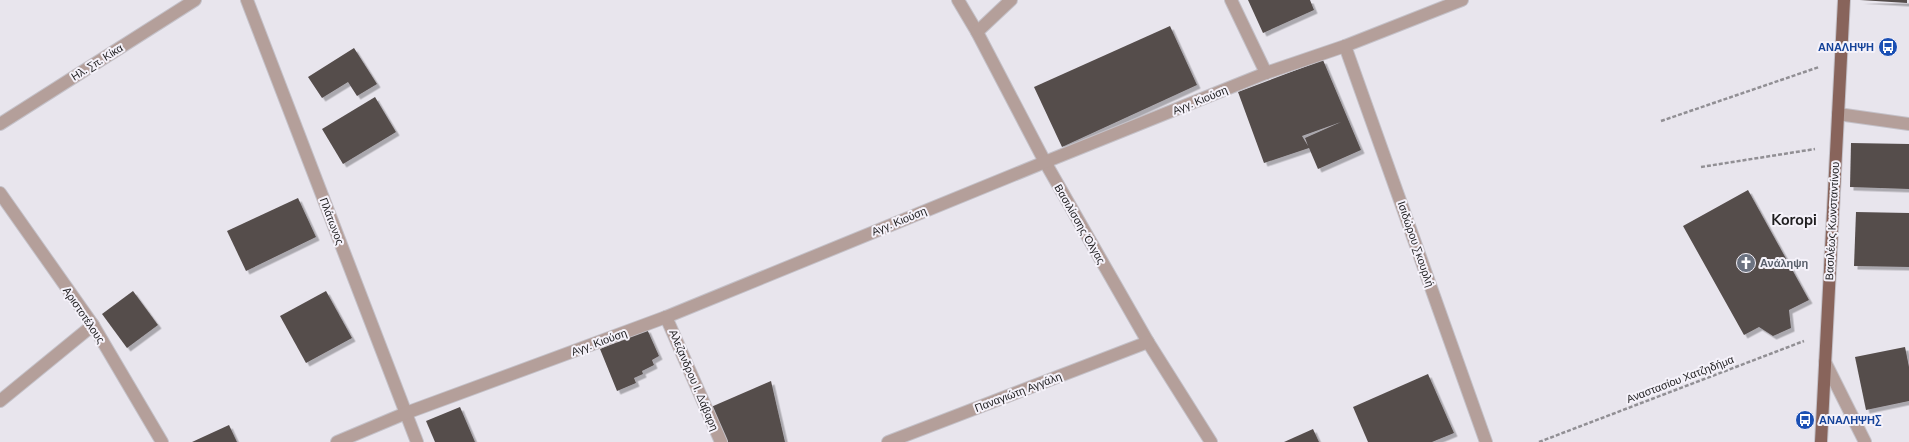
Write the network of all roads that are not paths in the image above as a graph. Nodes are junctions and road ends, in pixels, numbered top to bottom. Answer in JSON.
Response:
{"nodes":[{"id":1,"x":195,"y":0,"type":"edge"},
{"id":2,"x":247,"y":0,"type":"edge"},
{"id":3,"x":958,"y":0,"type":"edge"},
{"id":4,"x":1011,"y":0,"type":"edge"},
{"id":5,"x":1231,"y":0,"type":"edge"},
{"id":6,"x":1462,"y":0,"type":"edge"},
{"id":7,"x":1844,"y":0,"type":"edge"},
{"id":8,"x":977,"y":32,"type":"junction"},
{"id":9,"x":1346,"y":46,"type":"junction"},
{"id":10,"x":1266,"y":73,"type":"junction"},
{"id":11,"x":1838,"y":114,"type":"junction"},
{"id":12,"x":0,"y":124,"type":"edge"},
{"id":13,"x":1909,"y":124,"type":"edge"},
{"id":14,"x":1045,"y":162,"type":"junction"},
{"id":15,"x":0,"y":193,"type":"edge"},
{"id":16,"x":666,"y":317,"type":"junction"},
{"id":17,"x":93,"y":325,"type":"junction"},
{"id":18,"x":1148,"y":342,"type":"junction"},
{"id":19,"x":1825,"y":362,"type":"junction"},
{"id":20,"x":0,"y":401,"type":"edge"},
{"id":21,"x":406,"y":413,"type":"junction"},
{"id":22,"x":162,"y":442,"type":"edge"},
{"id":23,"x":337,"y":442,"type":"edge"},
{"id":24,"x":417,"y":442,"type":"edge"},
{"id":25,"x":721,"y":442,"type":"edge"},
{"id":26,"x":888,"y":442,"type":"edge"},
{"id":27,"x":1211,"y":442,"type":"edge"},
{"id":28,"x":1486,"y":442,"type":"edge"},
{"id":29,"x":1821,"y":442,"type":"edge"},
{"id":30,"x":1865,"y":442,"type":"edge"}],
"edges":[{"from":1,"to":12,"type":"street","name":"Ηλ. Σπ. Κίκα"},
{"from":2,"to":21,"type":"street","name":"Πλάτωνος"},
{"from":3,"to":8,"type":"street","name":"Βασιλίσσης Όλγας"},
{"from":4,"to":8,"type":"street"},
{"from":5,"to":10,"type":"street"},
{"from":6,"to":9,"type":"street","name":"Αγγ. Κιούση"},
{"from":7,"to":11,"type":"main road","name":"Βασιλέως Κωνσταντίνου"},
{"from":8,"to":14,"type":"street","name":"Βασιλίσσης Όλγας"},
{"from":9,"to":10,"type":"street","name":"Αγγ. Κιούση"},
{"from":9,"to":28,"type":"street","name":"Ισιδώρου Σκουρλή"},
{"from":10,"to":14,"type":"street","name":"Αγγ. Κιούση"},
{"from":11,"to":13,"type":"street"},
{"from":11,"to":19,"type":"main road","name":"Βασιλέως Κωνσταντίνου"},
{"from":14,"to":16,"type":"street","name":"Αγγ. Κιούση"},
{"from":14,"to":18,"type":"street","name":"Βασιλίσσης Όλγας"},
{"from":15,"to":17,"type":"street","name":"Αριστοτέλους"},
{"from":16,"to":21,"type":"street","name":"Αγγ. Κιούση"},
{"from":16,"to":25,"type":"street","name":"Αλεζανδρου Ι. Δάβαρη"},
{"from":17,"to":20,"type":"street"},
{"from":17,"to":22,"type":"street","name":"Αριστοτέλους"},
{"from":18,"to":26,"type":"street","name":"Παναγιώτη Αγγάλη"},
{"from":18,"to":27,"type":"street","name":"Βασιλίσσης Όλγας"},
{"from":19,"to":29,"type":"main road","name":"Βασιλέως Κωνσταντίνου"},
{"from":19,"to":30,"type":"street"},
{"from":21,"to":23,"type":"street","name":"Αγγ. Κιούση"},
{"from":21,"to":24,"type":"street","name":"Πλάτωνος"}]}
